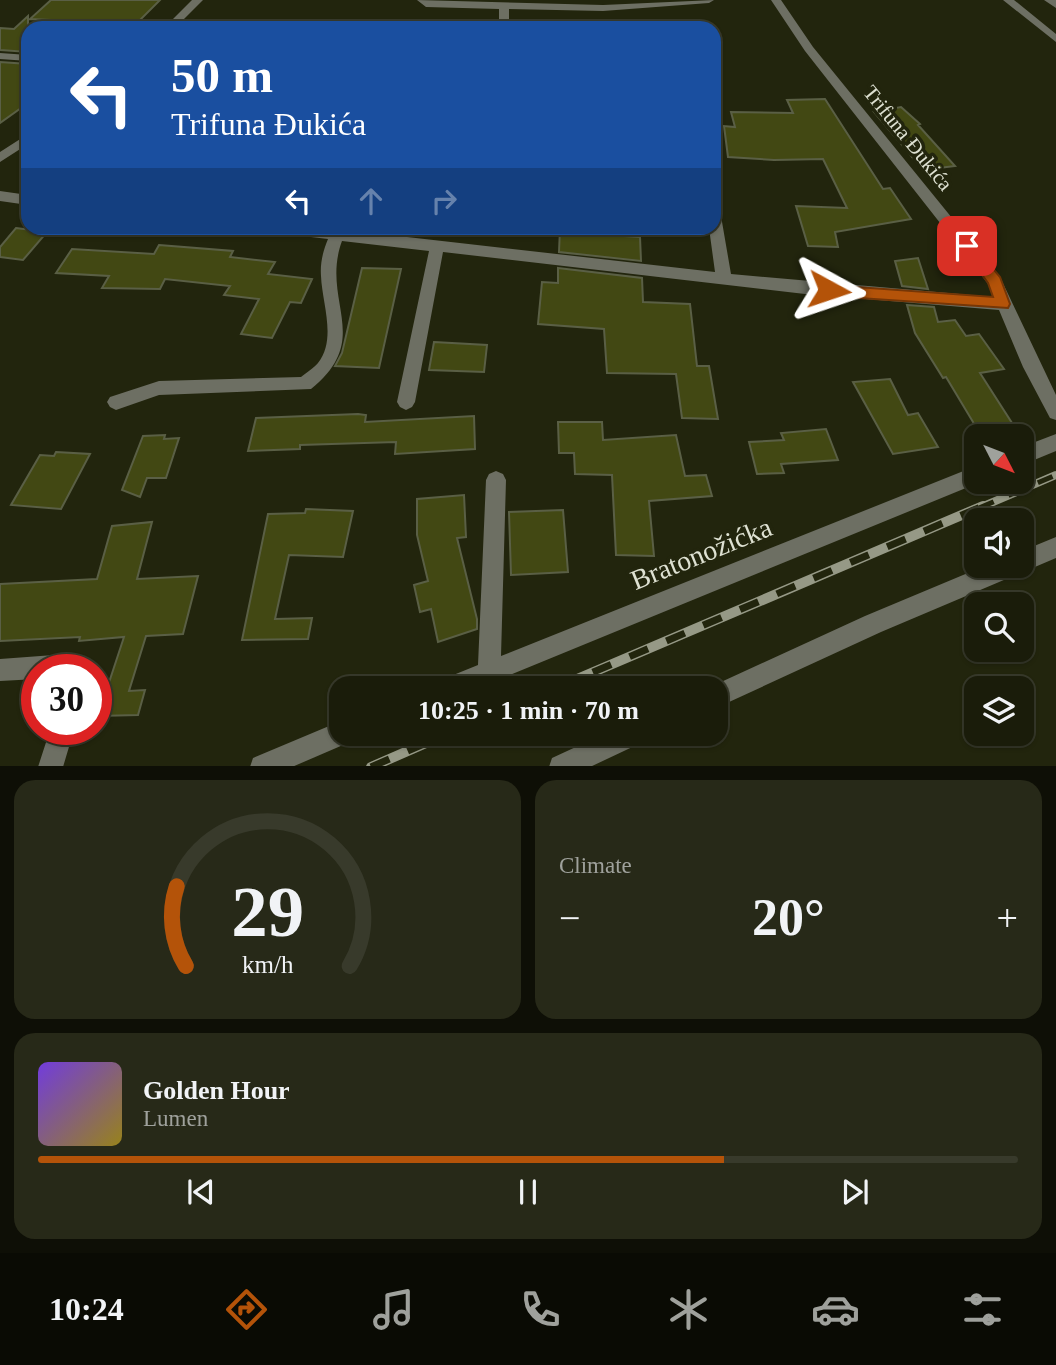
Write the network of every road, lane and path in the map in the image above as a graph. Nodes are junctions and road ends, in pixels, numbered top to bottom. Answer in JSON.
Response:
{"nodes":[{"id":1,"x":198,"y":0,"type":"edge"},
{"id":2,"x":709,"y":0,"type":"edge"},
{"id":3,"x":776,"y":0,"type":"edge"},
{"id":4,"x":1008,"y":0,"type":"edge"},
{"id":5,"x":1049,"y":0,"type":"edge"},
{"id":6,"x":424,"y":2,"type":"edge"},
{"id":7,"x":1056,"y":5,"type":"edge"},
{"id":8,"x":504,"y":7,"type":"junction"},
{"id":9,"x":176,"y":21,"type":"edge"},
{"id":10,"x":503,"y":21,"type":"edge"},
{"id":11,"x":1056,"y":39,"type":"edge"},
{"id":12,"x":0,"y":57,"type":"edge"},
{"id":13,"x":21,"y":58,"type":"edge"},
{"id":14,"x":21,"y":143,"type":"edge"},
{"id":15,"x":0,"y":158,"type":"edge"},
{"id":16,"x":0,"y":196,"type":"edge"},
{"id":17,"x":21,"y":199,"type":"edge"},
{"id":18,"x":337,"y":235,"type":"edge"},
{"id":19,"x":410,"y":235,"type":"edge"},
{"id":20,"x":717,"y":235,"type":"edge"},
{"id":21,"x":437,"y":247,"type":"junction"},
{"id":22,"x":724,"y":279,"type":"junction"},
{"id":23,"x":1003,"y":304,"type":"junction"},
{"id":24,"x":116,"y":402,"type":"dead end"},
{"id":25,"x":406,"y":402,"type":"dead end"},
{"id":26,"x":1056,"y":412,"type":"edge"},
{"id":27,"x":1056,"y":442,"type":"edge"},
{"id":28,"x":1034,"y":451,"type":"edge"},
{"id":29,"x":496,"y":480,"type":"dead end"},
{"id":30,"x":964,"y":480,"type":"edge"},
{"id":31,"x":1056,"y":547,"type":"edge"},
{"id":32,"x":1034,"y":557,"type":"edge"},
{"id":33,"x":982,"y":578,"type":"edge"},
{"id":34,"x":21,"y":668,"type":"edge"},
{"id":35,"x":0,"y":670,"type":"edge"},
{"id":36,"x":489,"y":671,"type":"junction"},
{"id":37,"x":477,"y":676,"type":"edge"},
{"id":38,"x":728,"y":690,"type":"edge"},
{"id":39,"x":329,"y":738,"type":"edge"},
{"id":40,"x":57,"y":745,"type":"edge"},
{"id":41,"x":605,"y":746,"type":"edge"},
{"id":42,"x":50,"y":766,"type":"edge"},
{"id":43,"x":262,"y":766,"type":"edge"},
{"id":44,"x":561,"y":766,"type":"edge"}],
"edges":[{"from":1,"to":9,"type":"street"},
{"from":2,"to":8,"type":"street"},
{"from":3,"to":23,"type":"street","name":"Trifuna Đukića"},
{"from":4,"to":11,"type":"street"},
{"from":5,"to":7,"type":"street"},
{"from":6,"to":8,"type":"street"},
{"from":8,"to":10,"type":"street"},
{"from":12,"to":13,"type":"street"},
{"from":14,"to":15,"type":"street"},
{"from":16,"to":17,"type":"street"},
{"from":18,"to":24,"type":"street"},
{"from":19,"to":21,"type":"street"},
{"from":20,"to":22,"type":"street"},
{"from":21,"to":22,"type":"street"},
{"from":21,"to":25,"type":"street"},
{"from":22,"to":23,"type":"street"},
{"from":23,"to":26,"type":"street"},
{"from":27,"to":28,"type":"street"},
{"from":29,"to":36,"type":"street"},
{"from":30,"to":36,"type":"street","name":"Bratonožićka"},
{"from":31,"to":32,"type":"street"},
{"from":33,"to":38,"type":"street"},
{"from":34,"to":35,"type":"street"},
{"from":36,"to":37,"type":"street","name":"Bratonožićka"},
{"from":39,"to":43,"type":"street"},
{"from":40,"to":42,"type":"street"},
{"from":41,"to":44,"type":"street"}]}
